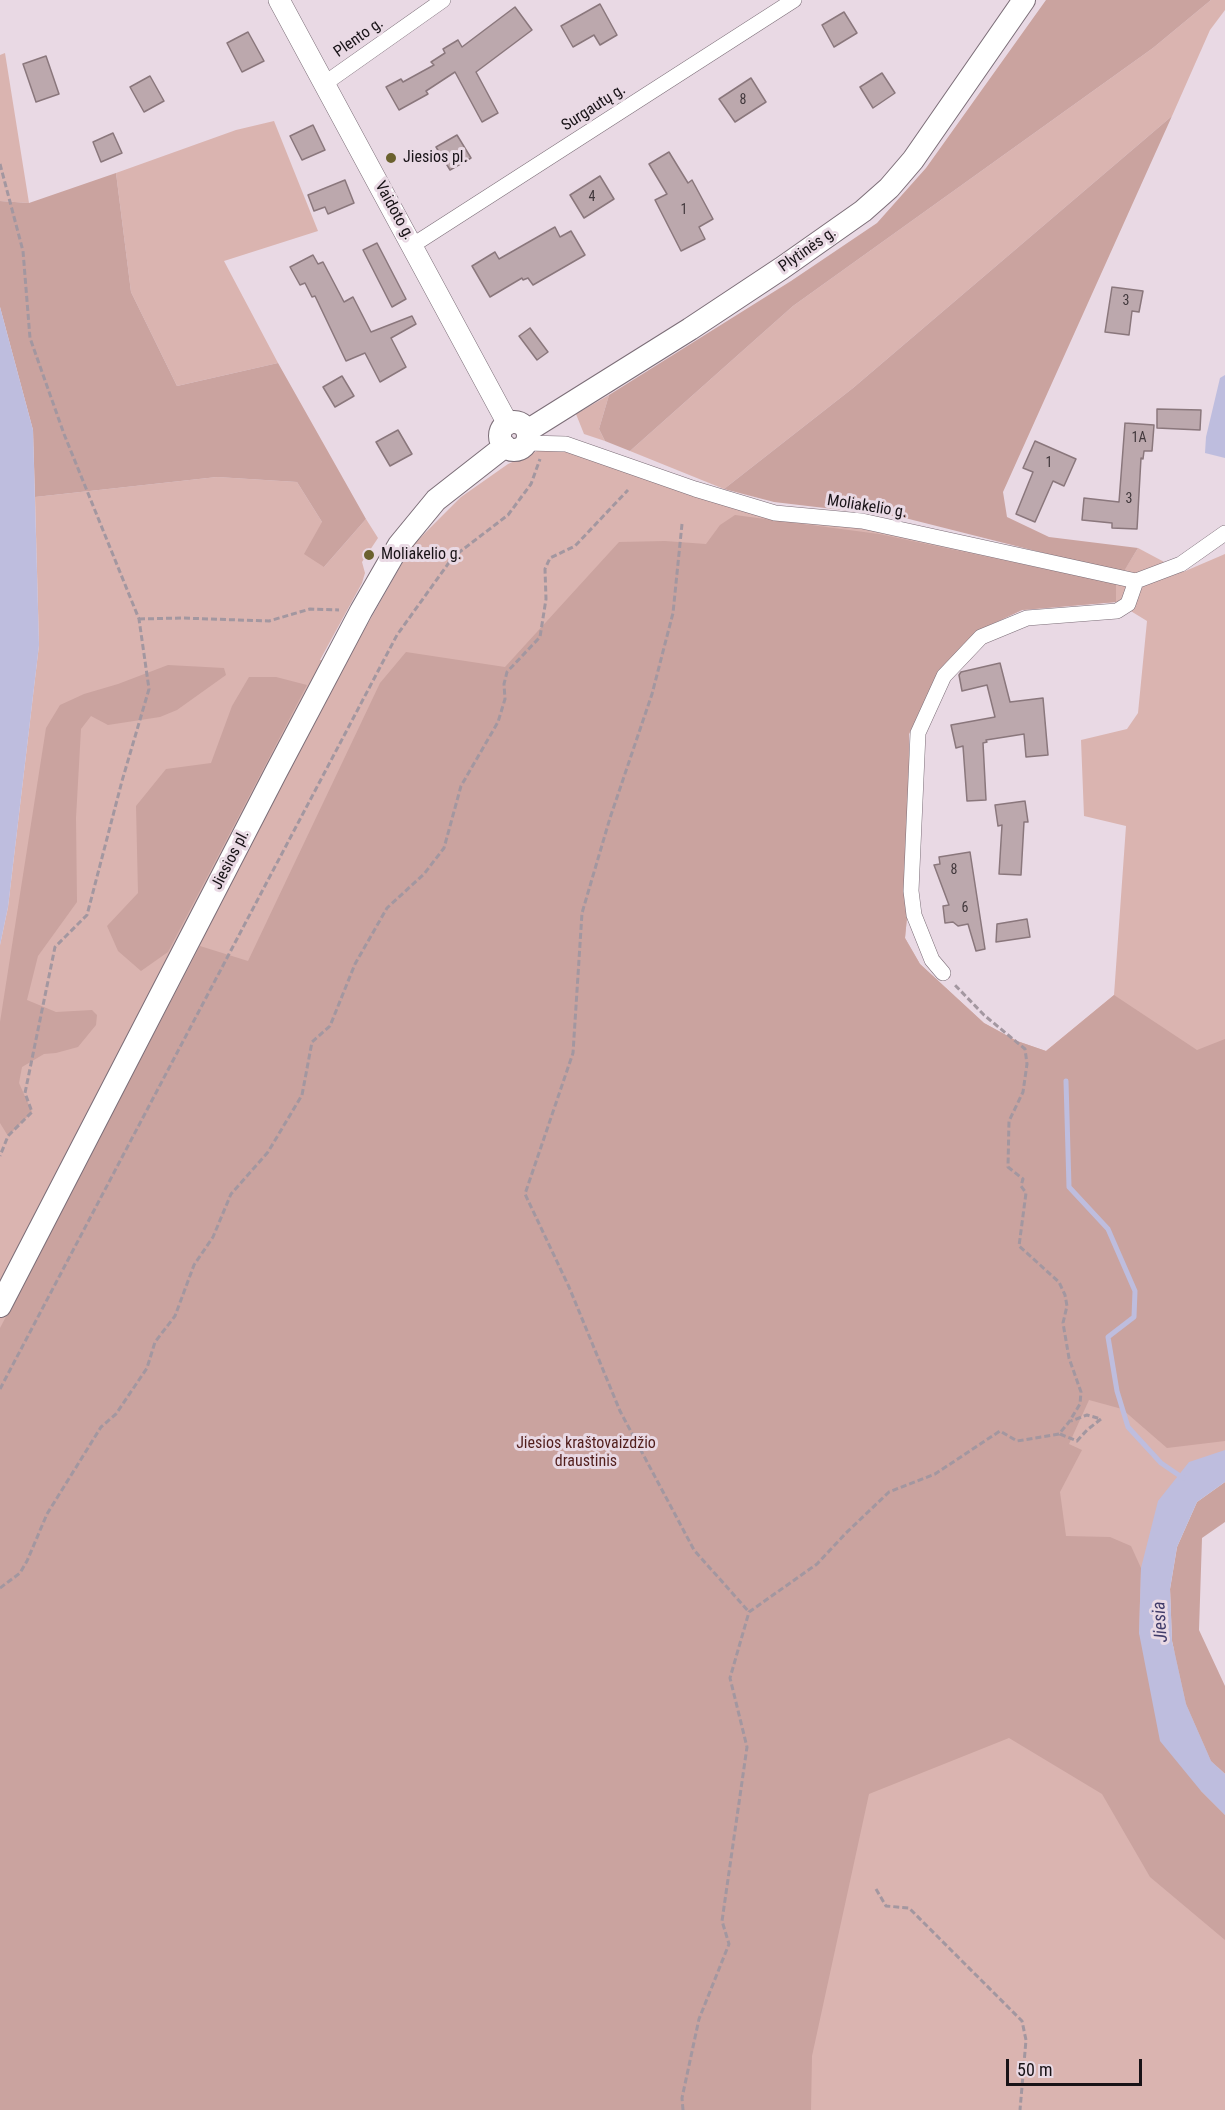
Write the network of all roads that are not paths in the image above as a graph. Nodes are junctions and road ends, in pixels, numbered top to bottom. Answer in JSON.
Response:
{"nodes":[{"id":1,"x":279,"y":0,"type":"edge"},
{"id":2,"x":443,"y":0,"type":"edge"},
{"id":3,"x":794,"y":0,"type":"edge"},
{"id":4,"x":1024,"y":0,"type":"edge"},
{"id":5,"x":324,"y":84,"type":"junction"},
{"id":6,"x":413,"y":245,"type":"junction"},
{"id":7,"x":523,"y":437,"type":"junction"},
{"id":8,"x":1225,"y":533,"type":"edge"},
{"id":9,"x":1136,"y":581,"type":"junction"},
{"id":10,"x":943,"y":973,"type":"road end"},
{"id":11,"x":0,"y":1306,"type":"edge"}],
"edges":[{"from":1,"to":5,"type":"main road","name":"Vaidoto g."},
{"from":2,"to":5,"type":"street","name":"Plento g."},
{"from":3,"to":6,"type":"street","name":"Surgautų g."},
{"from":4,"to":7,"type":"main road","name":"Plytinės g."},
{"from":5,"to":6,"type":"main road","name":"Vaidoto g."},
{"from":6,"to":7,"type":"main road","name":"Vaidoto g."},
{"from":7,"to":9,"type":"street","name":"Moliakelio g."},
{"from":7,"to":11,"type":"main road","name":"Jiesios pl."},
{"from":8,"to":9,"type":"street"},
{"from":9,"to":10,"type":"street"}]}
